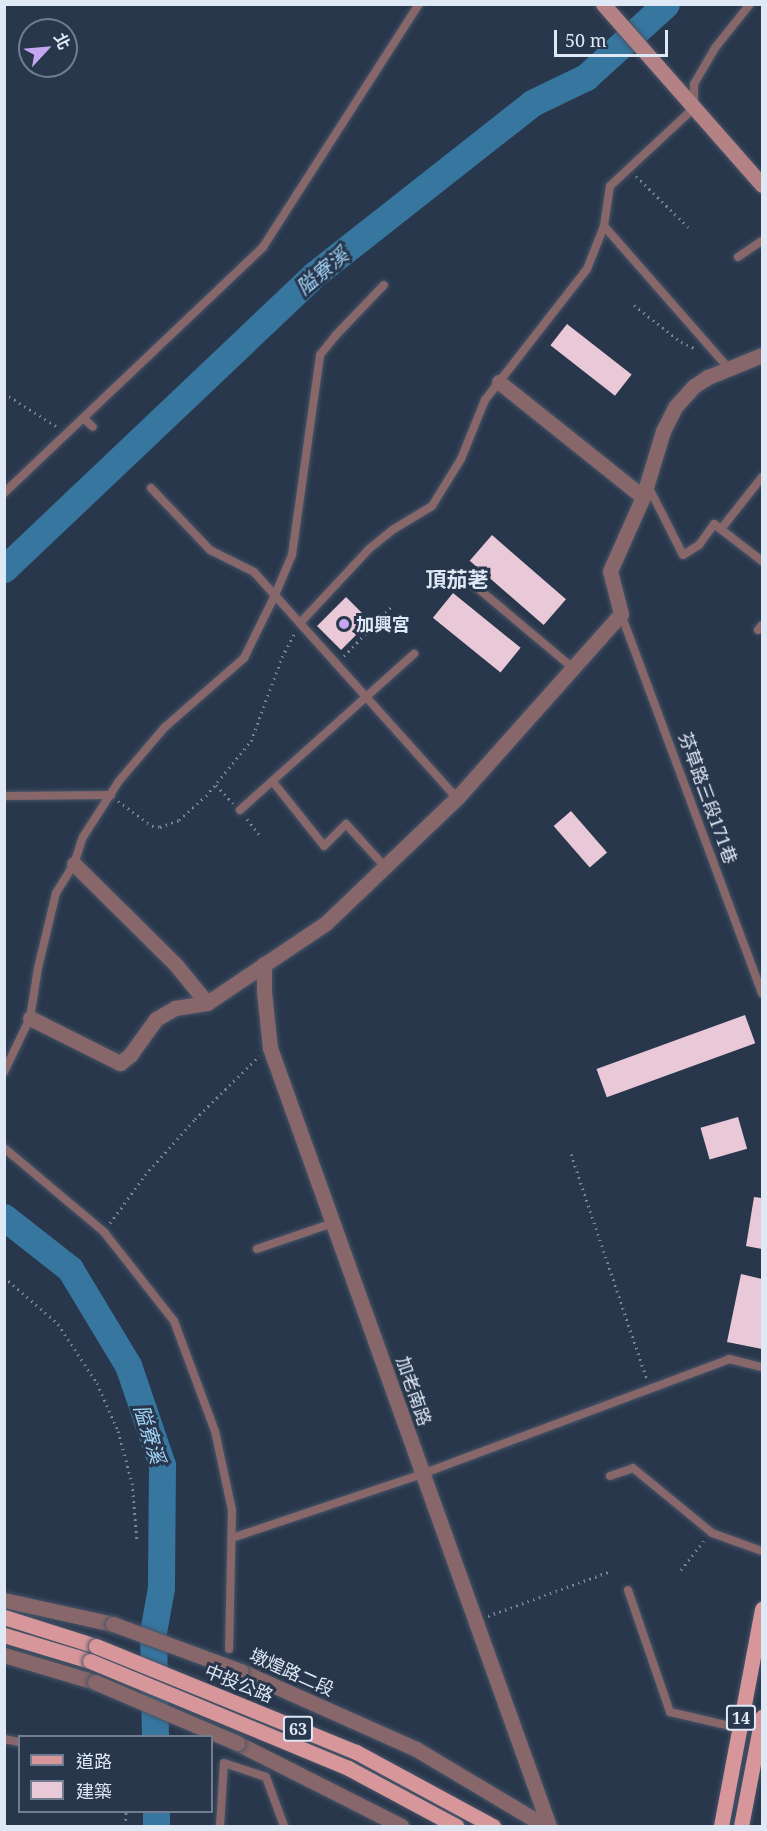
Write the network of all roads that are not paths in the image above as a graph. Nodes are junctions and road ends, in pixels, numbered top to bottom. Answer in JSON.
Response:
{"nodes":[{"id":1,"x":418,"y":4,"type":"edge"},
{"id":2,"x":750,"y":4,"type":"edge"},
{"id":3,"x":606,"y":7,"type":"edge"},
{"id":4,"x":694,"y":108,"type":"junction"},
{"id":5,"x":762,"y":185,"type":"edge"},
{"id":6,"x":604,"y":226,"type":"junction"},
{"id":7,"x":762,"y":241,"type":"edge"},
{"id":8,"x":738,"y":257,"type":"dead end"},
{"id":9,"x":384,"y":285,"type":"dead end"},
{"id":10,"x":762,"y":355,"type":"edge"},
{"id":11,"x":730,"y":370,"type":"junction"},
{"id":12,"x":499,"y":382,"type":"junction"},
{"id":13,"x":83,"y":418,"type":"junction"},
{"id":14,"x":93,"y":427,"type":"dead end"},
{"id":15,"x":762,"y":477,"type":"edge"},
{"id":16,"x":151,"y":488,"type":"dead end"},
{"id":17,"x":645,"y":490,"type":"junction"},
{"id":18,"x":4,"y":493,"type":"edge"},
{"id":19,"x":721,"y":529,"type":"junction"},
{"id":20,"x":762,"y":559,"type":"edge"},
{"id":21,"x":462,"y":575,"type":"dead end"},
{"id":22,"x":275,"y":595,"type":"junction"},
{"id":23,"x":621,"y":614,"type":"junction"},
{"id":24,"x":301,"y":622,"type":"junction"},
{"id":25,"x":414,"y":654,"type":"dead end"},
{"id":26,"x":573,"y":668,"type":"junction"},
{"id":27,"x":366,"y":697,"type":"junction"},
{"id":28,"x":273,"y":782,"type":"junction"},
{"id":29,"x":111,"y":795,"type":"junction"},
{"id":30,"x":4,"y":796,"type":"edge"},
{"id":31,"x":457,"y":798,"type":"junction"},
{"id":32,"x":240,"y":810,"type":"dead end"},
{"id":33,"x":74,"y":864,"type":"junction"},
{"id":34,"x":386,"y":868,"type":"junction"},
{"id":35,"x":264,"y":964,"type":"junction"},
{"id":36,"x":762,"y":994,"type":"edge"},
{"id":37,"x":207,"y":1003,"type":"junction"},
{"id":38,"x":30,"y":1018,"type":"junction"},
{"id":39,"x":4,"y":1072,"type":"edge"},
{"id":40,"x":4,"y":1148,"type":"edge"},
{"id":41,"x":333,"y":1224,"type":"junction"},
{"id":42,"x":256,"y":1249,"type":"dead end"},
{"id":43,"x":762,"y":1367,"type":"edge"},
{"id":44,"x":422,"y":1474,"type":"junction"},
{"id":45,"x":610,"y":1476,"type":"dead end"},
{"id":46,"x":232,"y":1538,"type":"junction"},
{"id":47,"x":762,"y":1551,"type":"edge"},
{"id":48,"x":628,"y":1590,"type":"dead end"},
{"id":49,"x":4,"y":1600,"type":"edge"},
{"id":50,"x":762,"y":1609,"type":"edge"},
{"id":51,"x":4,"y":1617,"type":"edge"},
{"id":52,"x":4,"y":1635,"type":"edge"},
{"id":53,"x":229,"y":1649,"type":"dead end"},
{"id":54,"x":4,"y":1654,"type":"edge"},
{"id":55,"x":762,"y":1723,"type":"edge"},
{"id":56,"x":739,"y":1728,"type":"junction"},
{"id":57,"x":721,"y":1826,"type":"edge"},
{"id":58,"x":220,"y":1827,"type":"edge"},
{"id":59,"x":284,"y":1827,"type":"edge"},
{"id":60,"x":401,"y":1827,"type":"edge"},
{"id":61,"x":456,"y":1827,"type":"edge"},
{"id":62,"x":493,"y":1827,"type":"edge"},
{"id":63,"x":547,"y":1827,"type":"edge"},
{"id":64,"x":741,"y":1827,"type":"edge"}],
"edges":[{"from":1,"to":13,"type":"lane"},
{"from":2,"to":4,"type":"lane"},
{"from":3,"to":4,"type":"street"},
{"from":4,"to":5,"type":"street"},
{"from":4,"to":6,"type":"lane"},
{"from":6,"to":11,"type":"lane"},
{"from":6,"to":12,"type":"lane"},
{"from":7,"to":8,"type":"lane"},
{"from":9,"to":22,"type":"lane"},
{"from":10,"to":11,"type":"street"},
{"from":11,"to":17,"type":"street"},
{"from":12,"to":17,"type":"street"},
{"from":12,"to":24,"type":"lane"},
{"from":13,"to":14,"type":"lane"},
{"from":13,"to":18,"type":"lane"},
{"from":15,"to":19,"type":"lane"},
{"from":16,"to":22,"type":"lane"},
{"from":17,"to":19,"type":"lane"},
{"from":17,"to":23,"type":"street"},
{"from":19,"to":20,"type":"lane"},
{"from":21,"to":26,"type":"lane"},
{"from":22,"to":24,"type":"lane"},
{"from":22,"to":29,"type":"lane"},
{"from":23,"to":26,"type":"street"},
{"from":23,"to":36,"type":"lane","name":"芬草路三段171巷"},
{"from":24,"to":27,"type":"lane"},
{"from":25,"to":27,"type":"lane"},
{"from":26,"to":31,"type":"street"},
{"from":27,"to":28,"type":"lane"},
{"from":27,"to":31,"type":"lane"},
{"from":28,"to":32,"type":"lane"},
{"from":28,"to":34,"type":"lane"},
{"from":29,"to":30,"type":"lane"},
{"from":29,"to":33,"type":"lane"},
{"from":31,"to":34,"type":"street"},
{"from":33,"to":37,"type":"street"},
{"from":33,"to":38,"type":"lane"},
{"from":34,"to":35,"type":"street"},
{"from":35,"to":37,"type":"street"},
{"from":35,"to":41,"type":"street","name":"加老南路"},
{"from":37,"to":38,"type":"street"},
{"from":38,"to":39,"type":"lane"},
{"from":40,"to":46,"type":"lane"},
{"from":41,"to":42,"type":"lane"},
{"from":41,"to":44,"type":"street","name":"加老南路"},
{"from":43,"to":44,"type":"lane"},
{"from":44,"to":46,"type":"lane"},
{"from":44,"to":63,"type":"street","name":"加老南路"},
{"from":45,"to":47,"type":"lane"},
{"from":46,"to":53,"type":"lane"},
{"from":48,"to":56,"type":"lane"},
{"from":49,"to":63,"type":"street","name":"墩煌路二段","bridge":true},
{"from":50,"to":56,"type":"main road","number":"14"},
{"from":51,"to":62,"type":"main road","name":"中投公路","number":"63","bridge":true},
{"from":52,"to":61,"type":"main road","name":"中投公路","number":"63","bridge":true},
{"from":54,"to":60,"type":"street","bridge":true},
{"from":55,"to":64,"type":"main road","number":"14"},
{"from":56,"to":57,"type":"main road","number":"14"},
{"from":58,"to":59,"type":"lane"}]}
